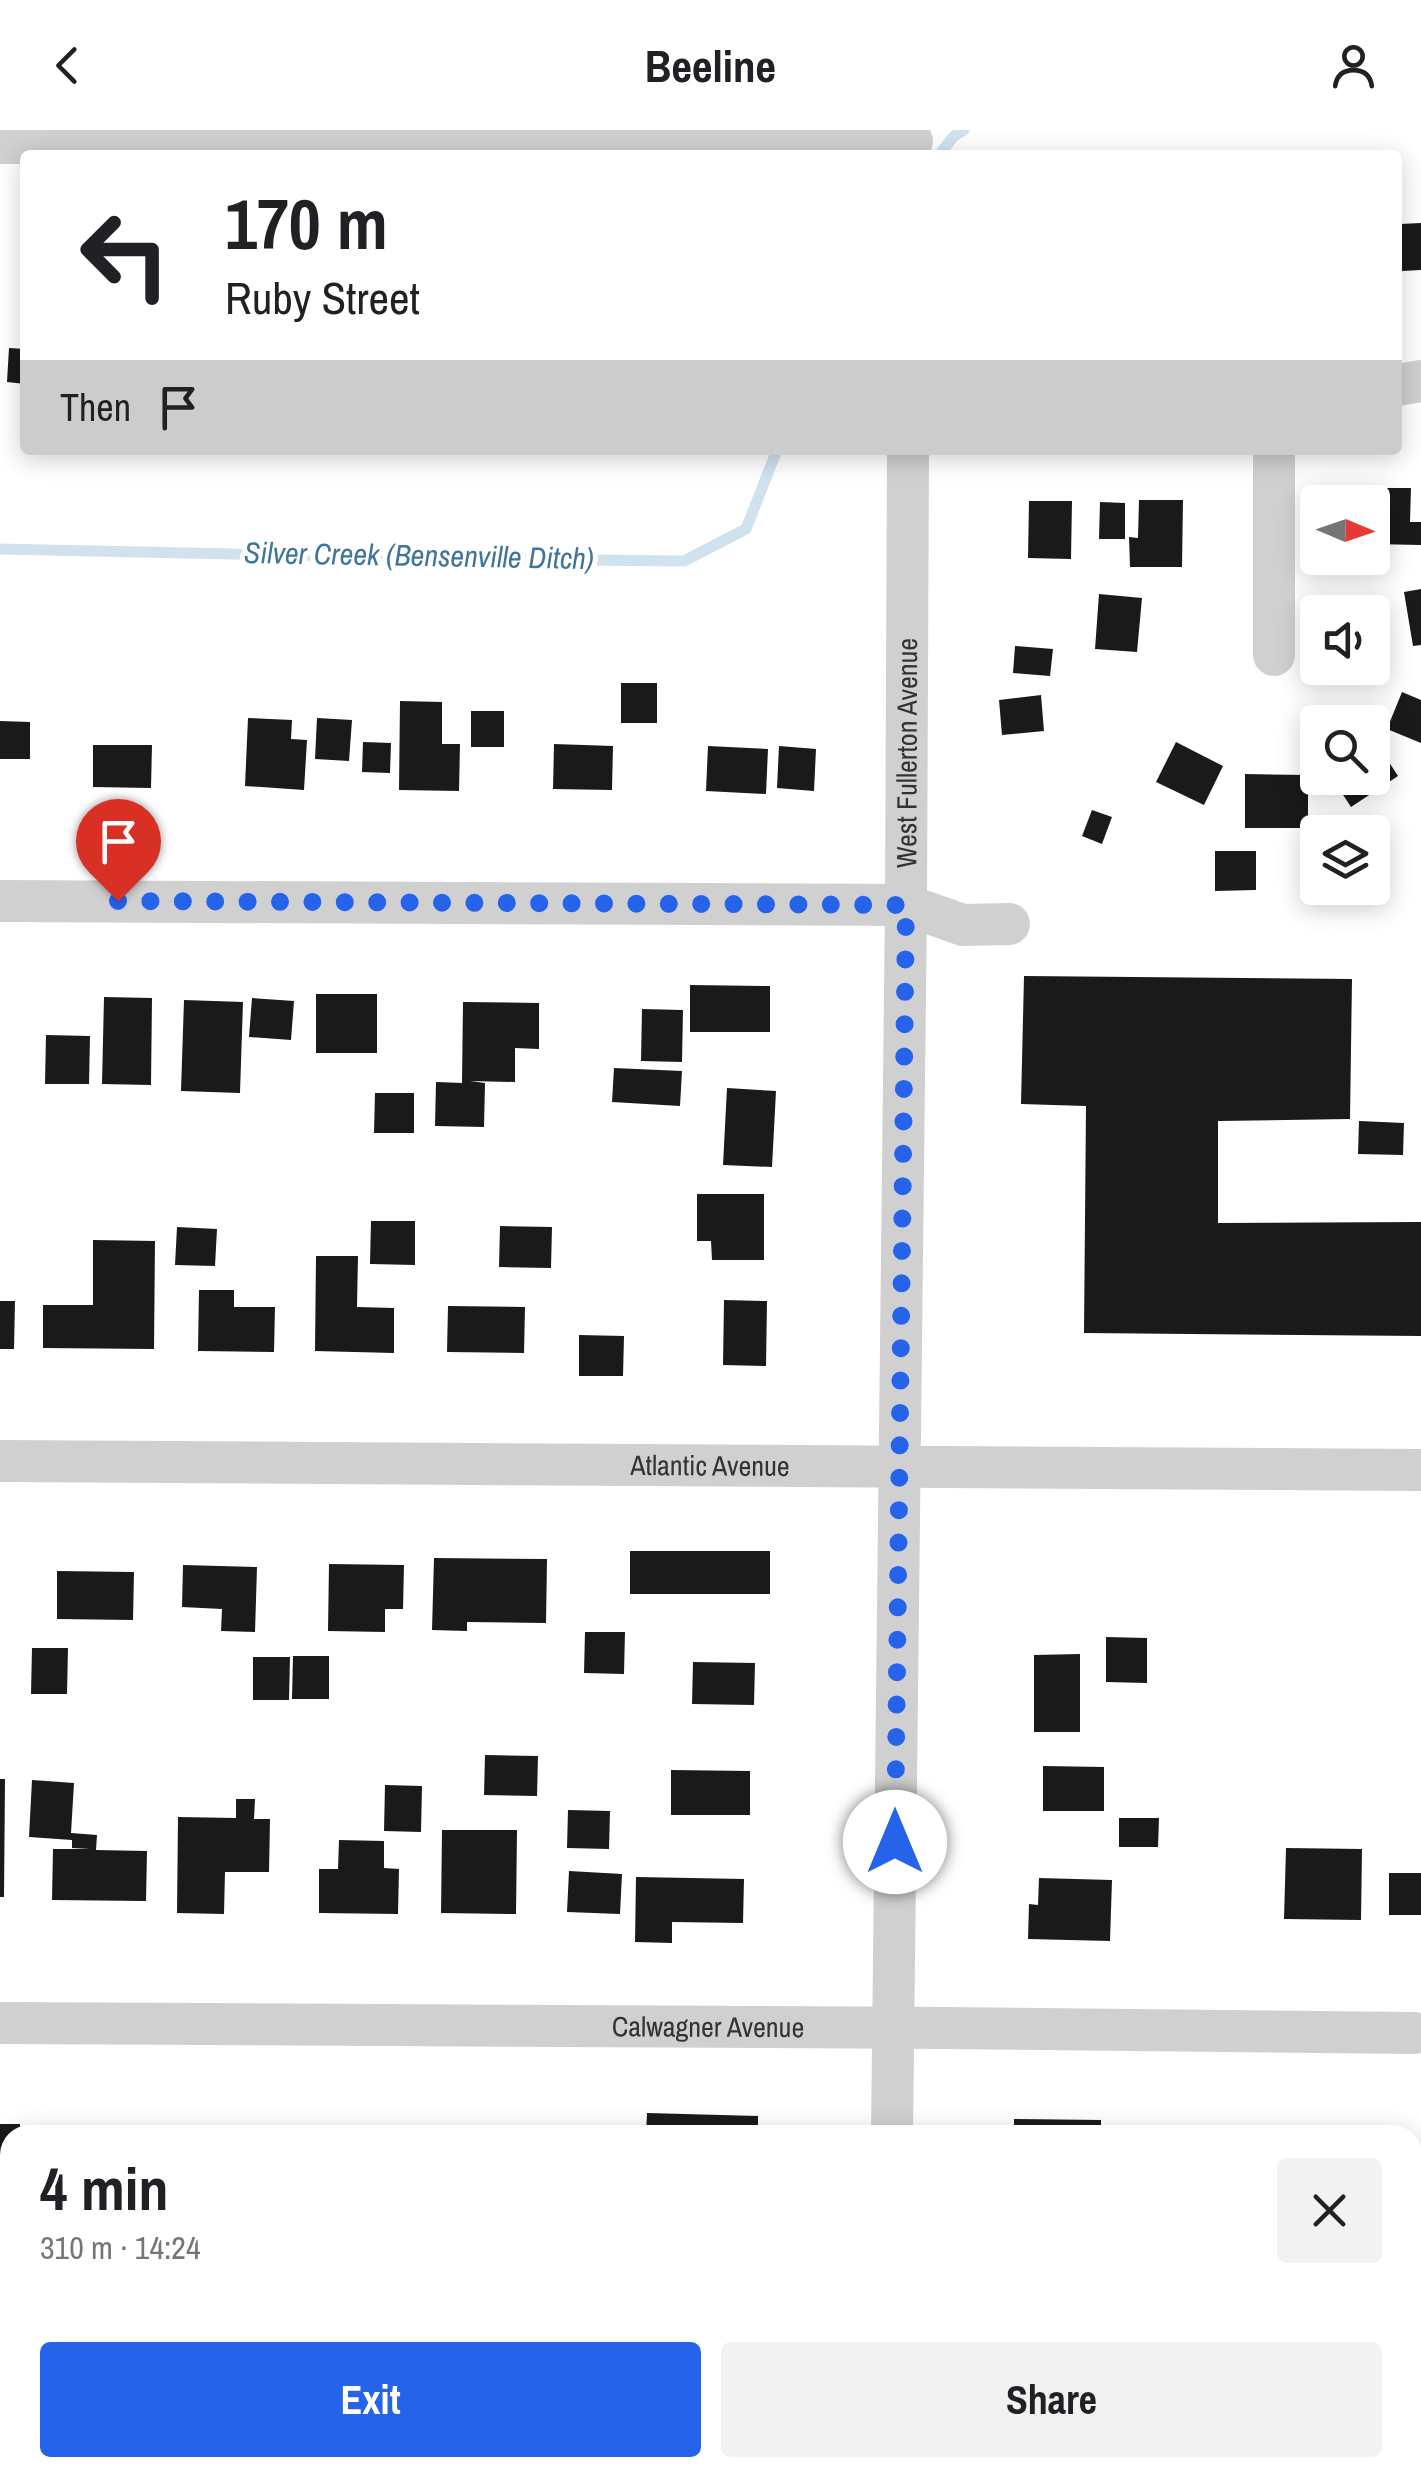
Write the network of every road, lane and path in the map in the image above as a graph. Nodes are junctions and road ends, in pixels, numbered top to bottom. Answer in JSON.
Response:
{"nodes":[{"id":1,"x":0,"y":144,"type":"edge"},
{"id":2,"x":912,"y":144,"type":"edge"},
{"id":3,"x":908,"y":455,"type":"edge"},
{"id":4,"x":1274,"y":455,"type":"edge"},
{"id":5,"x":1274,"y":655,"type":"dead end"},
{"id":6,"x":0,"y":900,"type":"edge"},
{"id":7,"x":906,"y":905,"type":"junction"},
{"id":8,"x":1010,"y":924,"type":"dead end"},
{"id":9,"x":0,"y":1461,"type":"edge"},
{"id":10,"x":898,"y":1468,"type":"junction"},
{"id":11,"x":1421,"y":1470,"type":"edge"},
{"id":12,"x":0,"y":2024,"type":"edge"},
{"id":13,"x":894,"y":2028,"type":"junction"},
{"id":14,"x":1414,"y":2033,"type":"dead end"},
{"id":15,"x":892,"y":2125,"type":"edge"}],
"edges":[{"from":1,"to":2,"type":"street"},
{"from":3,"to":7,"type":"street","name":"West Fullerton Avenue"},
{"from":4,"to":5,"type":"street"},
{"from":6,"to":7,"type":"street"},
{"from":7,"to":8,"type":"street"},
{"from":7,"to":10,"type":"street","name":"West Fullerton Avenue"},
{"from":9,"to":10,"type":"street","name":"Atlantic Avenue"},
{"from":10,"to":11,"type":"street","name":"Atlantic Avenue"},
{"from":10,"to":13,"type":"street","name":"West Fullerton Avenue"},
{"from":12,"to":13,"type":"street","name":"Calwagner Avenue"},
{"from":13,"to":14,"type":"street","name":"Calwagner Avenue"},
{"from":13,"to":15,"type":"street","name":"West Fullerton Avenue"}]}
